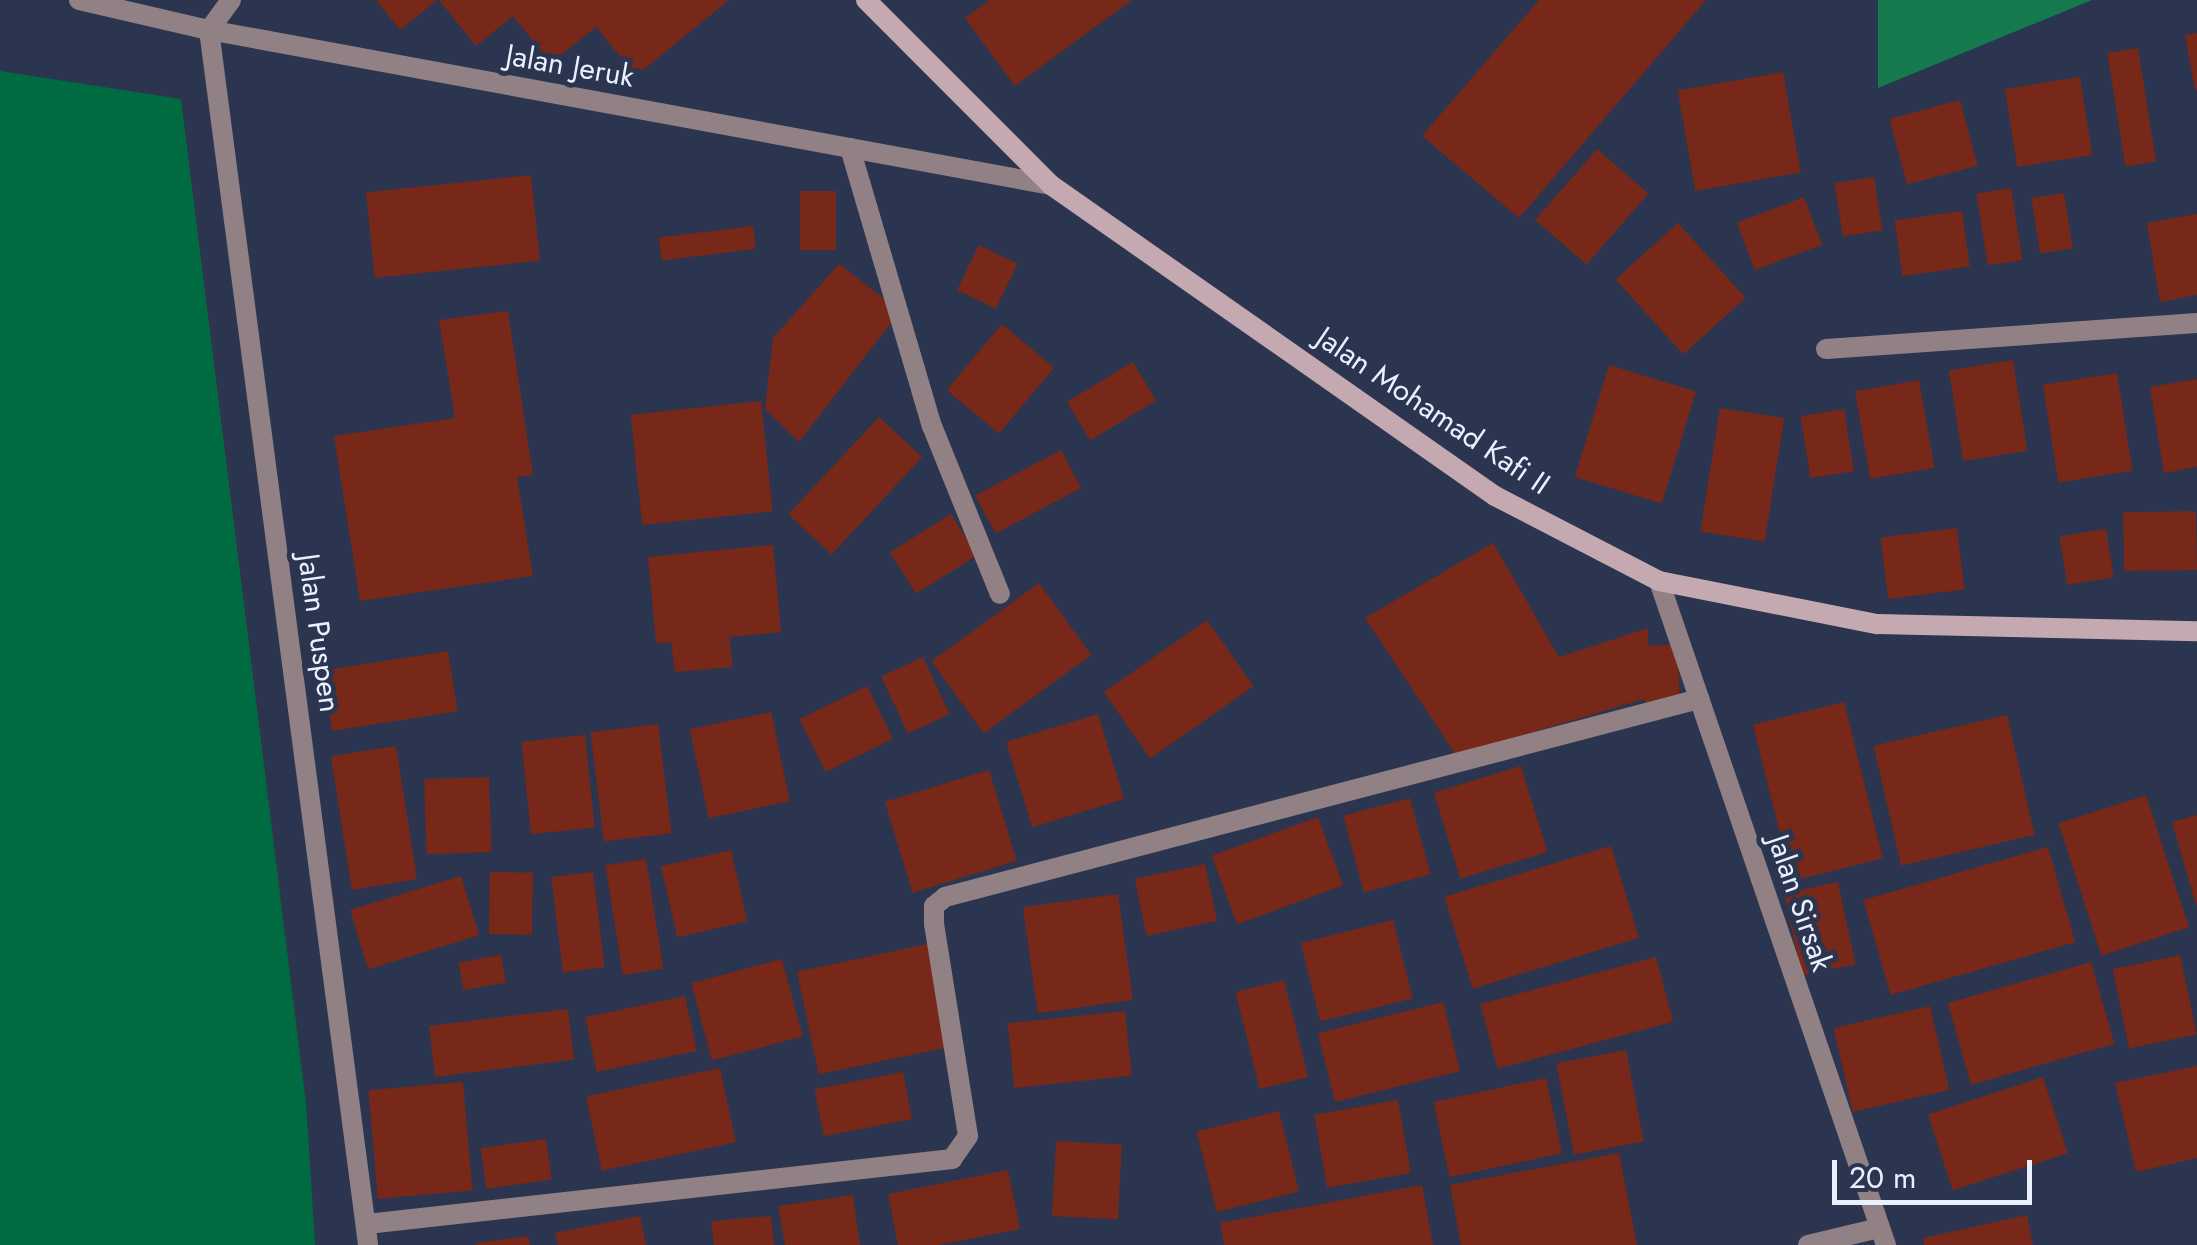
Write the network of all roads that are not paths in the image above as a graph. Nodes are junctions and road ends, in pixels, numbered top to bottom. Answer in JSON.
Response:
{"nodes":[{"id":1,"x":79,"y":0,"type":"edge"},
{"id":2,"x":231,"y":0,"type":"edge"},
{"id":3,"x":866,"y":0,"type":"edge"},
{"id":4,"x":209,"y":30,"type":"junction"},
{"id":5,"x":850,"y":148,"type":"junction"},
{"id":6,"x":1050,"y":185,"type":"junction"},
{"id":7,"x":2197,"y":322,"type":"edge"},
{"id":8,"x":1826,"y":349,"type":"dead end"},
{"id":9,"x":1658,"y":581,"type":"junction"},
{"id":10,"x":1000,"y":594,"type":"dead end"},
{"id":11,"x":2197,"y":631,"type":"edge"},
{"id":12,"x":1698,"y":699,"type":"junction"},
{"id":13,"x":368,"y":1234,"type":"edge"},
{"id":14,"x":1883,"y":1236,"type":"edge"},
{"id":15,"x":1808,"y":1245,"type":"edge"}],
"edges":[{"from":1,"to":4,"type":"street","name":"Jalan Jeruk"},
{"from":2,"to":4,"type":"street"},
{"from":3,"to":6,"type":"main road","name":"Jalan Mohamad Kafi II"},
{"from":4,"to":5,"type":"street","name":"Jalan Jeruk"},
{"from":4,"to":13,"type":"street","name":"Jalan Puspen"},
{"from":5,"to":6,"type":"street","name":"Jalan Jeruk"},
{"from":5,"to":10,"type":"street"},
{"from":6,"to":9,"type":"main road","name":"Jalan Mohamad Kafi II"},
{"from":7,"to":8,"type":"street"},
{"from":9,"to":11,"type":"main road","name":"Jalan Mohamad Kafi II"},
{"from":9,"to":12,"type":"street","name":"Jalan Sirsak"},
{"from":12,"to":13,"type":"street"},
{"from":12,"to":14,"type":"street","name":"Jalan Sirsak"},
{"from":14,"to":15,"type":"street"}]}
